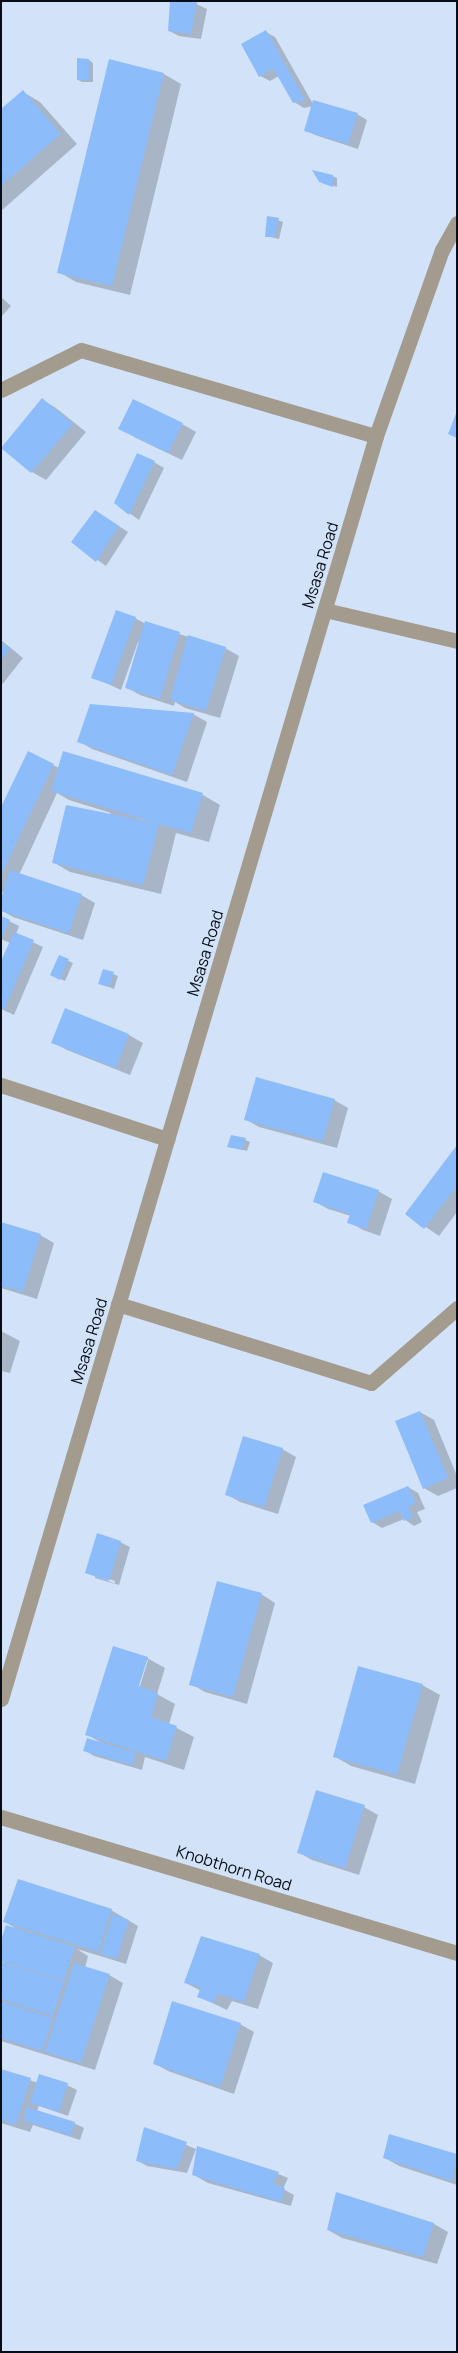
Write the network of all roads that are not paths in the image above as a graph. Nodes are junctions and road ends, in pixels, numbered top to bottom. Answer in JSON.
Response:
{"nodes":[{"id":1,"x":457,"y":223,"type":"edge"},
{"id":2,"x":1,"y":390,"type":"edge"},
{"id":3,"x":376,"y":436,"type":"junction"},
{"id":4,"x":325,"y":610,"type":"junction"},
{"id":5,"x":457,"y":641,"type":"edge"},
{"id":6,"x":1,"y":1085,"type":"edge"},
{"id":7,"x":168,"y":1140,"type":"junction"},
{"id":8,"x":118,"y":1304,"type":"junction"},
{"id":9,"x":457,"y":1308,"type":"edge"},
{"id":10,"x":7,"y":1659,"type":"edge"},
{"id":11,"x":1,"y":1699,"type":"edge"},
{"id":12,"x":1,"y":1817,"type":"edge"},
{"id":13,"x":457,"y":1953,"type":"edge"}],
"edges":[{"from":1,"to":3,"type":"street","name":"Msasa Road"},
{"from":2,"to":3,"type":"street"},
{"from":3,"to":4,"type":"street","name":"Msasa Road"},
{"from":4,"to":5,"type":"street"},
{"from":4,"to":7,"type":"street","name":"Msasa Road"},
{"from":6,"to":7,"type":"street"},
{"from":7,"to":8,"type":"street","name":"Msasa Road"},
{"from":8,"to":9,"type":"street"},
{"from":8,"to":10,"type":"street","name":"Msasa Road"},
{"from":10,"to":11,"type":"street","name":"Msasa Road"},
{"from":12,"to":13,"type":"street","name":"Knobthorn Road"}]}
